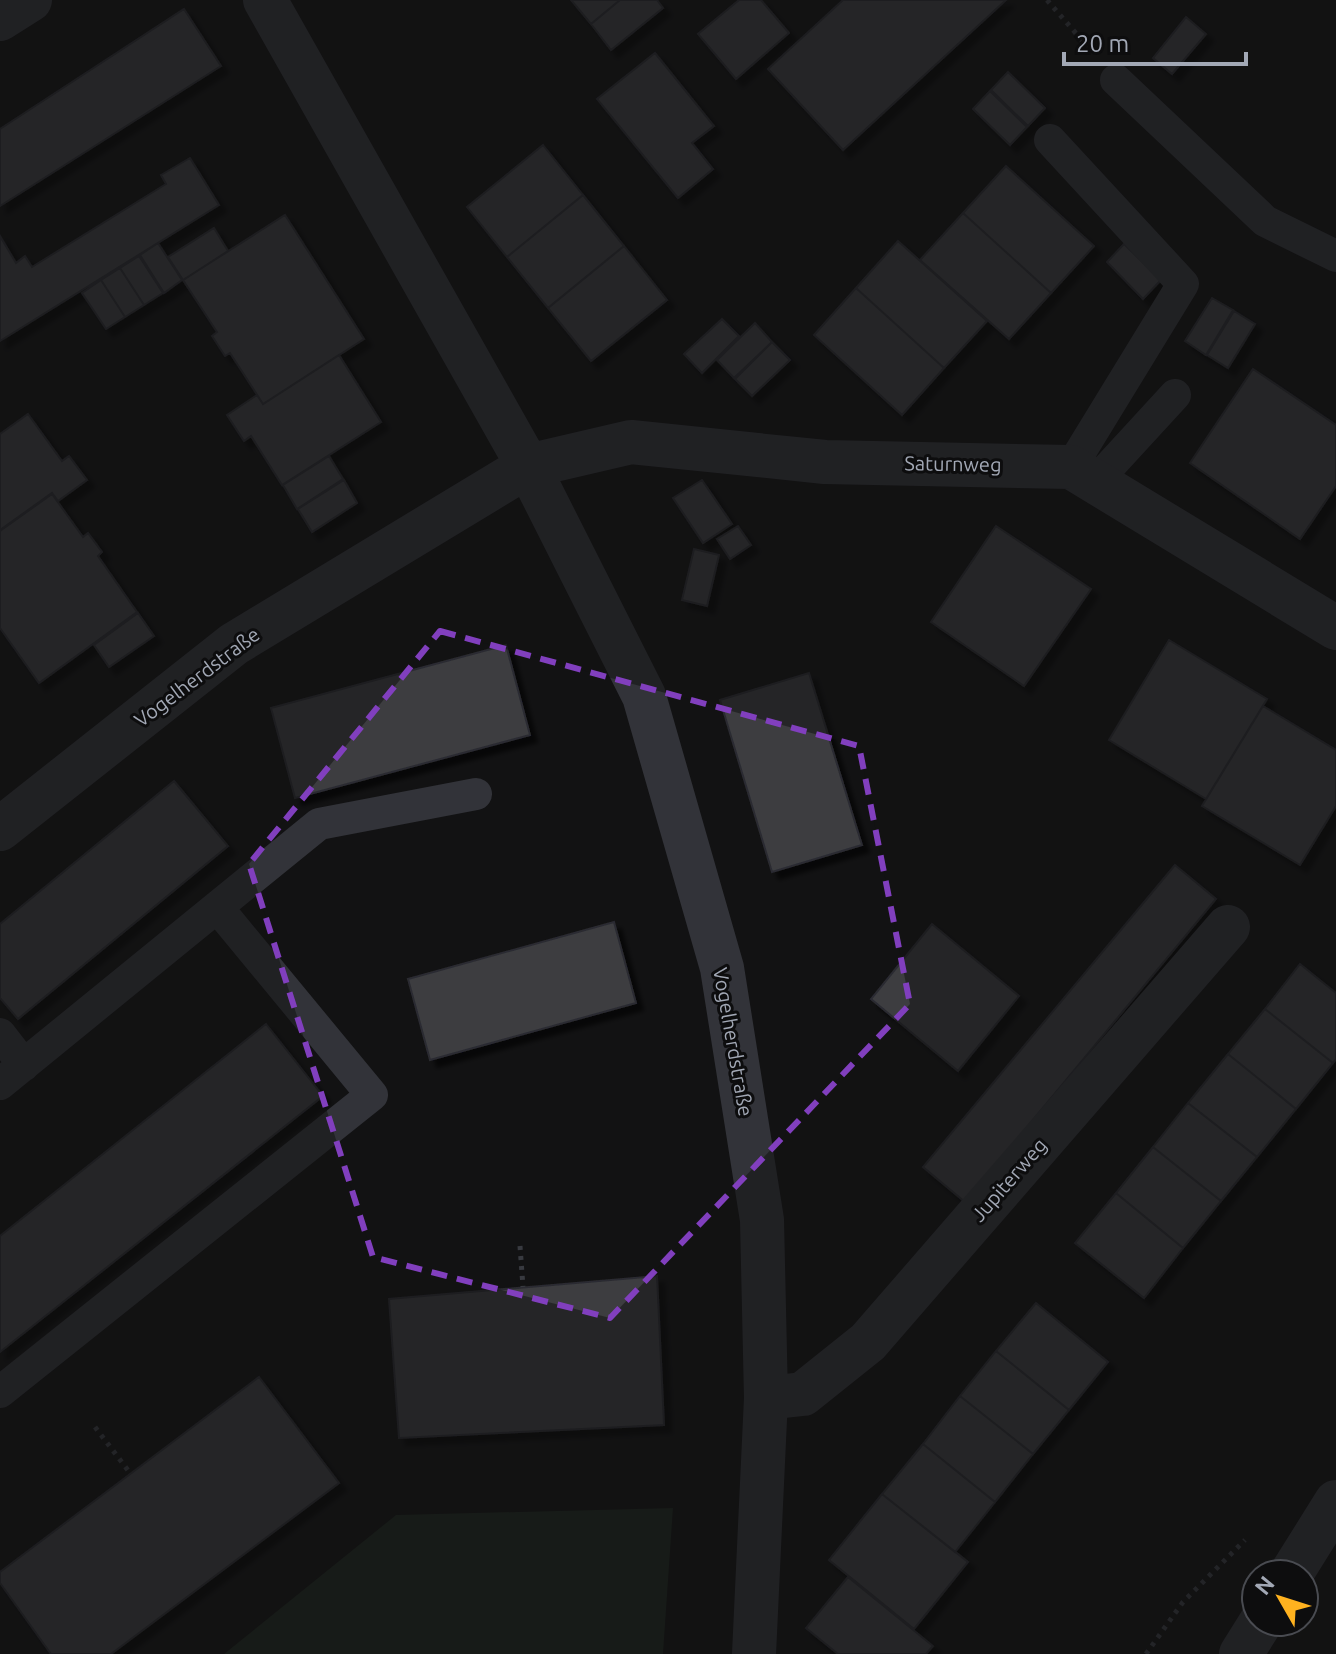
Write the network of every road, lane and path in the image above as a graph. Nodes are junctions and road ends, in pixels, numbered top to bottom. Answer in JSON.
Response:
{"nodes":[{"id":1,"x":30,"y":0,"type":"edge"},
{"id":2,"x":265,"y":0,"type":"edge"},
{"id":3,"x":1047,"y":0,"type":"edge"},
{"id":4,"x":0,"y":19,"type":"edge"},
{"id":5,"x":1116,"y":80,"type":"joint"},
{"id":6,"x":1050,"y":140,"type":"dead end"},
{"id":7,"x":1336,"y":256,"type":"edge"},
{"id":8,"x":1175,"y":395,"type":"dead end"},
{"id":9,"x":528,"y":466,"type":"junction"},
{"id":10,"x":1084,"y":474,"type":"junction"},
{"id":11,"x":1336,"y":628,"type":"edge"},
{"id":12,"x":476,"y":794,"type":"dead end"},
{"id":13,"x":0,"y":829,"type":"edge"},
{"id":14,"x":217,"y":907,"type":"junction"},
{"id":15,"x":1228,"y":927,"type":"dead end"},
{"id":16,"x":0,"y":1034,"type":"edge"},
{"id":17,"x":12,"y":1075,"type":"edge"},
{"id":18,"x":520,"y":1246,"type":"dead end"},
{"id":19,"x":523,"y":1287,"type":"dead end"},
{"id":20,"x":0,"y":1392,"type":"edge"},
{"id":21,"x":766,"y":1398,"type":"junction"},
{"id":22,"x":95,"y":1427,"type":"dead end"},
{"id":23,"x":130,"y":1473,"type":"dead end"},
{"id":24,"x":1336,"y":1502,"type":"edge"},
{"id":25,"x":1248,"y":1537,"type":"dead end"},
{"id":26,"x":1301,"y":1558,"type":"edge"},
{"id":27,"x":754,"y":1654,"type":"edge"},
{"id":28,"x":1146,"y":1654,"type":"edge"}],
"edges":[{"from":1,"to":4,"type":"street"},
{"from":2,"to":9,"type":"street","name":"Vogelherdstraße"},
{"from":3,"to":5,"type":"path"},
{"from":5,"to":7,"type":"lane"},
{"from":6,"to":10,"type":"lane"},
{"from":8,"to":10,"type":"lane"},
{"from":9,"to":10,"type":"street","name":"Saturnweg"},
{"from":9,"to":13,"type":"street","name":"Vogelherdstraße"},
{"from":9,"to":21,"type":"street","name":"Vogelherdstraße"},
{"from":10,"to":11,"type":"street"},
{"from":12,"to":14,"type":"lane"},
{"from":14,"to":17,"type":"lane"},
{"from":14,"to":20,"type":"lane"},
{"from":15,"to":21,"type":"street","name":"Jupiterweg"},
{"from":16,"to":17,"type":"lane"},
{"from":18,"to":19,"type":"path"},
{"from":21,"to":27,"type":"street","name":"Vogelherdstraße"},
{"from":22,"to":23,"type":"path"},
{"from":24,"to":26,"type":"street"},
{"from":25,"to":28,"type":"path"}]}
